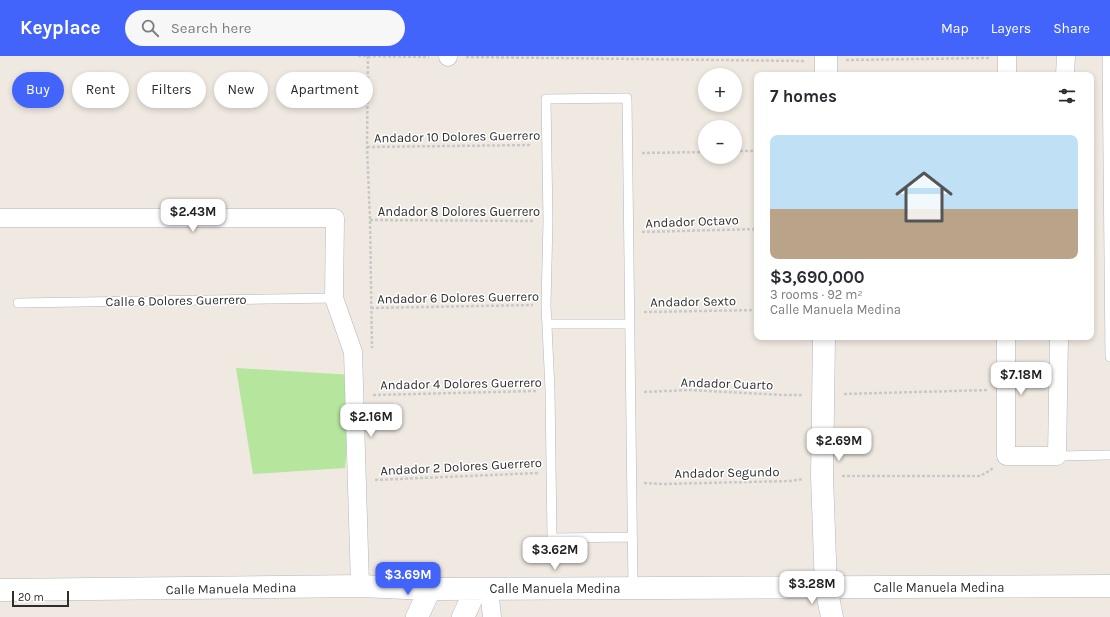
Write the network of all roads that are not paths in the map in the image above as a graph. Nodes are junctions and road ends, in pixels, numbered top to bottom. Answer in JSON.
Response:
{"nodes":[{"id":1,"x":1066,"y":56,"type":"edge"},
{"id":2,"x":1107,"y":56,"type":"edge"},
{"id":3,"x":1065,"y":72,"type":"edge"},
{"id":4,"x":0,"y":218,"type":"edge"},
{"id":5,"x":334,"y":298,"type":"junction"},
{"id":6,"x":18,"y":302,"type":"dead end"},
{"id":7,"x":547,"y":324,"type":"junction"},
{"id":8,"x":630,"y":324,"type":"junction"},
{"id":9,"x":824,"y":340,"type":"edge"},
{"id":10,"x":1006,"y":340,"type":"edge"},
{"id":11,"x":1059,"y":340,"type":"edge"},
{"id":12,"x":1110,"y":357,"type":"edge"},
{"id":13,"x":1110,"y":455,"type":"edge"},
{"id":14,"x":1057,"y":456,"type":"junction"},
{"id":15,"x":632,"y":537,"type":"junction"},
{"id":16,"x":360,"y":586,"type":"junction"},
{"id":17,"x":1110,"y":586,"type":"edge"},
{"id":18,"x":633,"y":588,"type":"junction"},
{"id":19,"x":826,"y":588,"type":"junction"},
{"id":20,"x":430,"y":589,"type":"junction"},
{"id":21,"x":483,"y":589,"type":"junction"},
{"id":22,"x":0,"y":590,"type":"edge"},
{"id":23,"x":417,"y":617,"type":"edge"},
{"id":24,"x":463,"y":617,"type":"edge"},
{"id":25,"x":492,"y":617,"type":"edge"},
{"id":26,"x":832,"y":617,"type":"edge"}],
"edges":[{"from":1,"to":3,"type":"street"},
{"from":2,"to":12,"type":"lane"},
{"from":4,"to":5,"type":"street"},
{"from":5,"to":6,"type":"lane","name":"Calle 6 Dolores Guerrero"},
{"from":5,"to":16,"type":"street"},
{"from":7,"to":8,"type":"lane"},
{"from":7,"to":8,"type":"lane"},
{"from":7,"to":15,"type":"lane"},
{"from":8,"to":15,"type":"lane"},
{"from":9,"to":19,"type":"street"},
{"from":10,"to":14,"type":"street"},
{"from":11,"to":14,"type":"street"},
{"from":13,"to":14,"type":"lane"},
{"from":15,"to":18,"type":"lane"},
{"from":16,"to":20,"type":"street","name":"Calle Manuela Medina"},
{"from":16,"to":22,"type":"street","name":"Calle Manuela Medina"},
{"from":17,"to":19,"type":"street","name":"Calle Manuela Medina"},
{"from":18,"to":19,"type":"street","name":"Calle Manuela Medina"},
{"from":18,"to":21,"type":"street","name":"Calle Manuela Medina"},
{"from":19,"to":26,"type":"street"},
{"from":20,"to":21,"type":"street","name":"Calle Manuela Medina"},
{"from":20,"to":23,"type":"street"},
{"from":21,"to":24,"type":"street"},
{"from":21,"to":25,"type":"street"}]}
